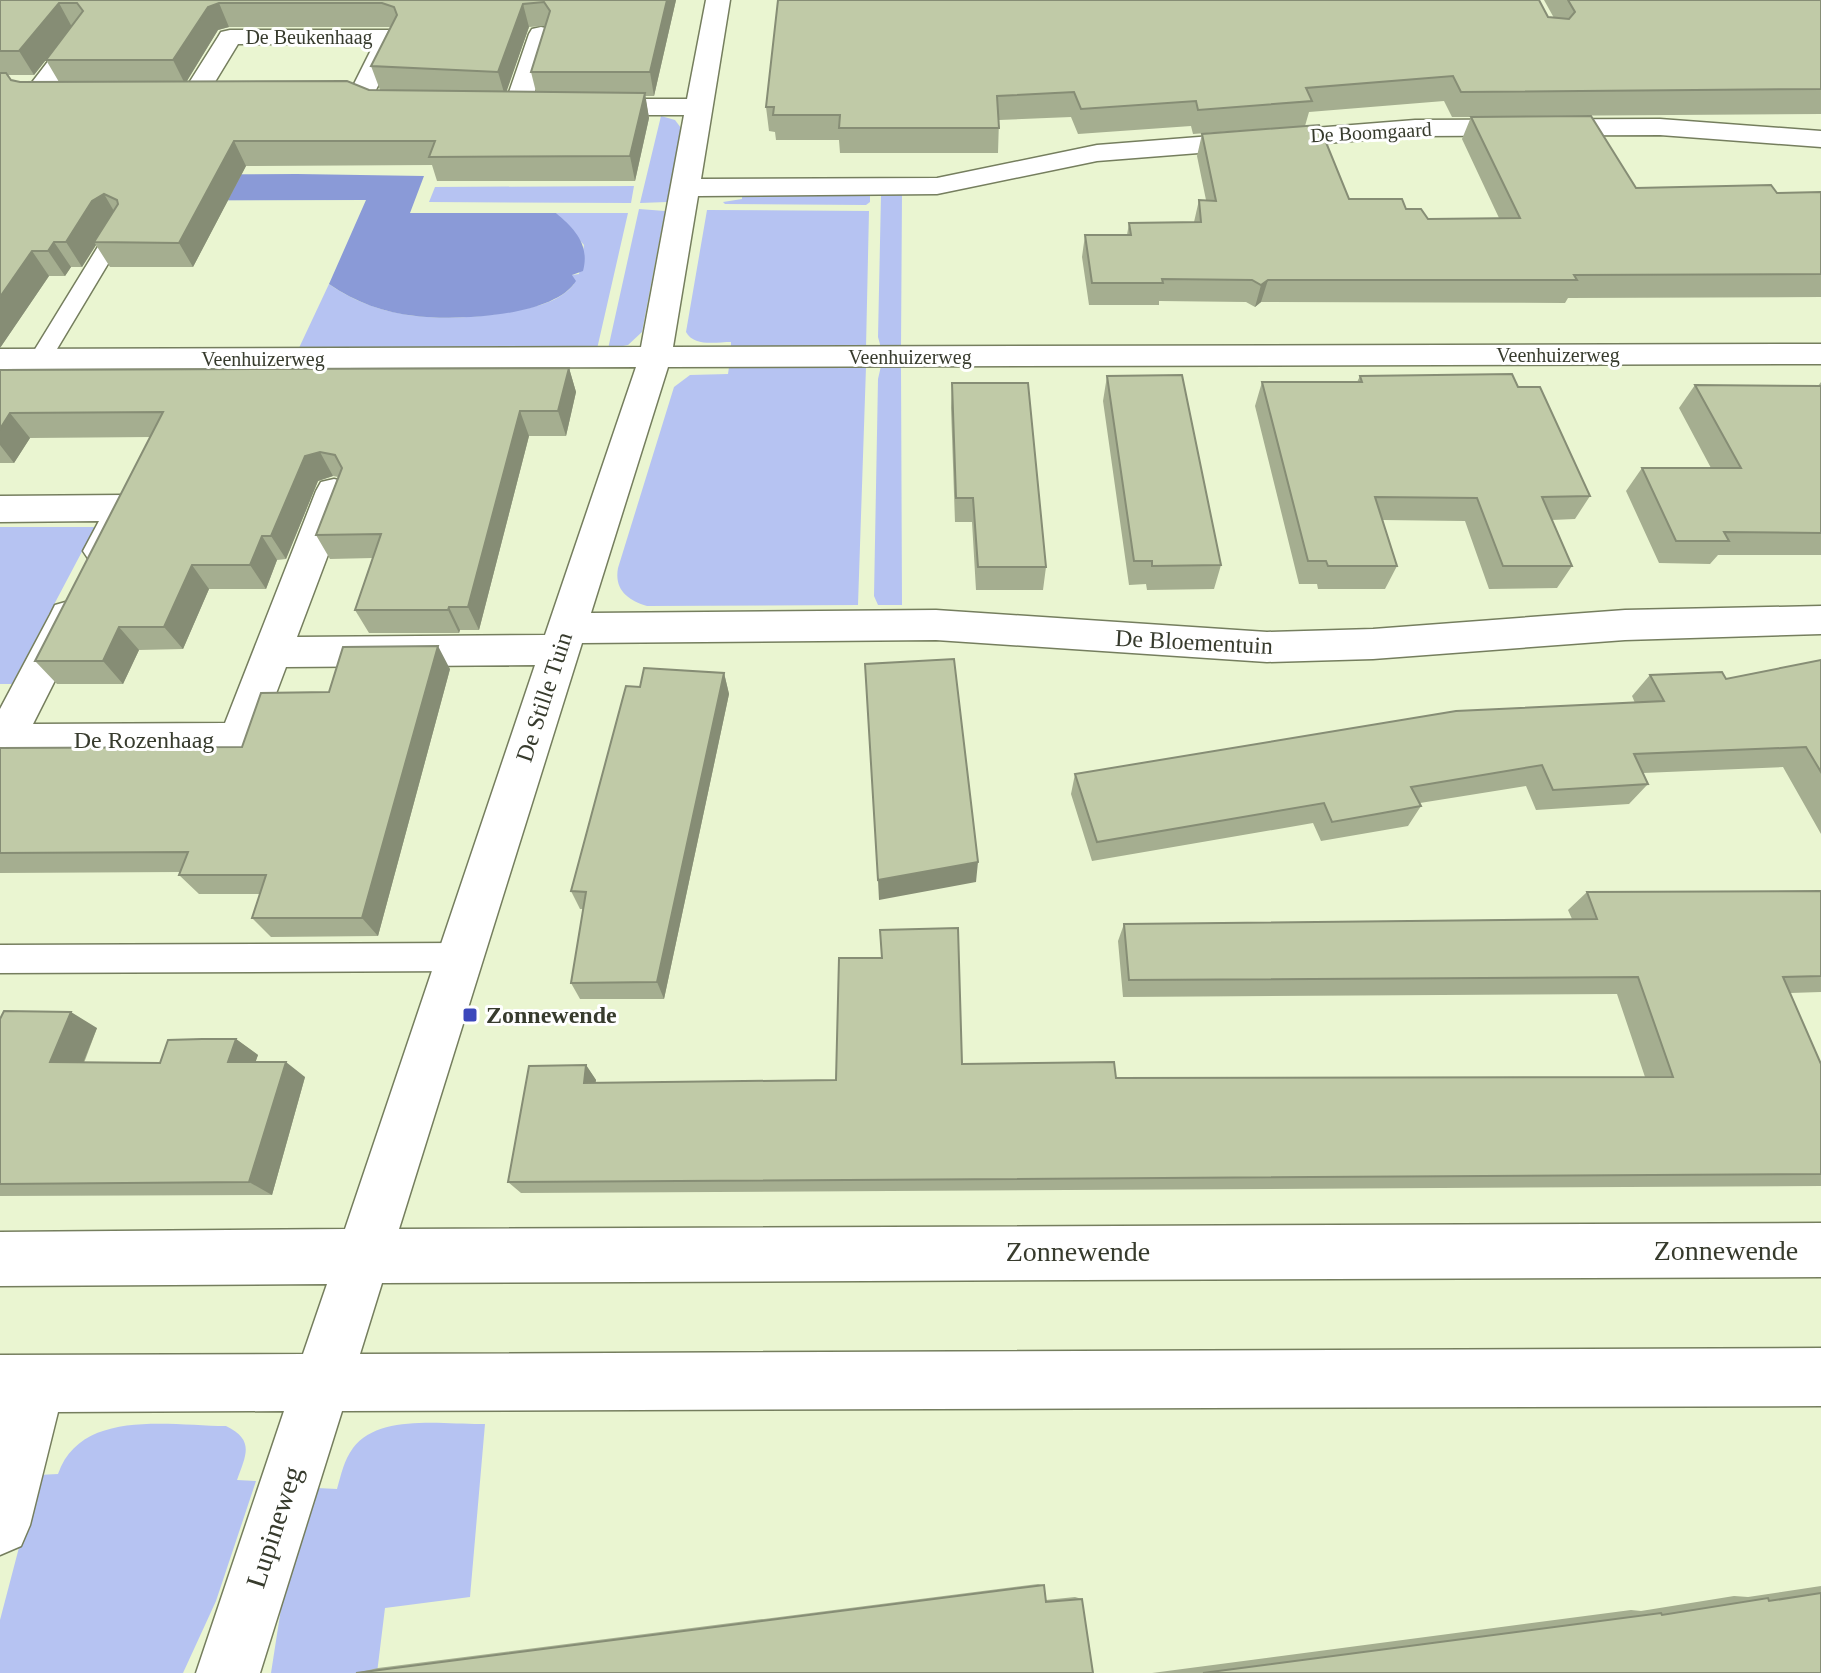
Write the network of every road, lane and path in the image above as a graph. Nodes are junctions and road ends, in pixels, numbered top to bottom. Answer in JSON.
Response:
{"nodes":[{"id":1,"x":718,"y":0,"type":"edge"},
{"id":2,"x":541,"y":34,"type":"edge"},
{"id":3,"x":81,"y":35,"type":"edge"},
{"id":4,"x":14,"y":86,"type":"edge"},
{"id":5,"x":163,"y":94,"type":"edge"},
{"id":6,"x":195,"y":94,"type":"junction"},
{"id":7,"x":225,"y":94,"type":"edge"},
{"id":8,"x":331,"y":94,"type":"edge"},
{"id":9,"x":487,"y":105,"type":"edge"},
{"id":10,"x":517,"y":107,"type":"junction"},
{"id":11,"x":699,"y":107,"type":"junction"},
{"id":12,"x":1821,"y":139,"type":"edge"},
{"id":13,"x":684,"y":188,"type":"junction"},
{"id":14,"x":120,"y":227,"type":"edge"},
{"id":15,"x":1821,"y":354,"type":"edge"},
{"id":16,"x":655,"y":358,"type":"junction"},
{"id":17,"x":0,"y":359,"type":"edge"},
{"id":18,"x":40,"y":359,"type":"junction"},
{"id":19,"x":334,"y":491,"type":"edge"},
{"id":20,"x":0,"y":509,"type":"edge"},
{"id":21,"x":1821,"y":620,"type":"edge"},
{"id":22,"x":562,"y":639,"type":"junction"},
{"id":23,"x":272,"y":652,"type":"junction"},
{"id":24,"x":2,"y":741,"type":"edge"},
{"id":25,"x":459,"y":957,"type":"junction"},
{"id":26,"x":0,"y":959,"type":"edge"},
{"id":27,"x":1821,"y":1250,"type":"edge"},
{"id":28,"x":361,"y":1257,"type":"junction"},
{"id":29,"x":0,"y":1259,"type":"edge"},
{"id":30,"x":1821,"y":1377,"type":"edge"},
{"id":31,"x":320,"y":1381,"type":"junction"},
{"id":32,"x":19,"y":1384,"type":"edge"},
{"id":33,"x":0,"y":1525,"type":"edge"},
{"id":34,"x":228,"y":1673,"type":"edge"}],
"edges":[{"from":1,"to":11,"type":"street","name":"De Stille Tuin"},
{"from":2,"to":10,"type":"street"},
{"from":3,"to":4,"type":"street"},
{"from":5,"to":6,"type":"street"},
{"from":6,"to":7,"type":"street"},
{"from":6,"to":8,"type":"street","name":"De Beukenhaag"},
{"from":9,"to":10,"type":"street"},
{"from":10,"to":11,"type":"street"},
{"from":11,"to":13,"type":"street","name":"De Stille Tuin"},
{"from":12,"to":13,"type":"street","name":"De Boomgaard"},
{"from":13,"to":16,"type":"street","name":"De Stille Tuin"},
{"from":14,"to":18,"type":"lane"},
{"from":15,"to":16,"type":"street","name":"Veenhuizerweg"},
{"from":16,"to":18,"type":"street","name":"Veenhuizerweg"},
{"from":16,"to":22,"type":"street","name":"De Stille Tuin"},
{"from":17,"to":18,"type":"street","name":"Veenhuizerweg"},
{"from":19,"to":23,"type":"street","name":"De Rozenhaag"},
{"from":20,"to":24,"type":"street","name":"De Rozenhaag"},
{"from":21,"to":22,"type":"street","name":"De Bloementuin"},
{"from":22,"to":23,"type":"street"},
{"from":22,"to":25,"type":"street","name":"De Stille Tuin"},
{"from":23,"to":24,"type":"street","name":"De Rozenhaag"},
{"from":25,"to":26,"type":"lane"},
{"from":25,"to":28,"type":"street","name":"De Stille Tuin"},
{"from":27,"to":28,"type":"street","name":"Zonnewende"},
{"from":28,"to":29,"type":"street","name":"Zonnewende"},
{"from":28,"to":31,"type":"street","name":"De Stille Tuin"},
{"from":30,"to":31,"type":"street"},
{"from":31,"to":32,"type":"street"},
{"from":31,"to":34,"type":"street","name":"Lupineweg"},
{"from":32,"to":33,"type":"street"}]}
